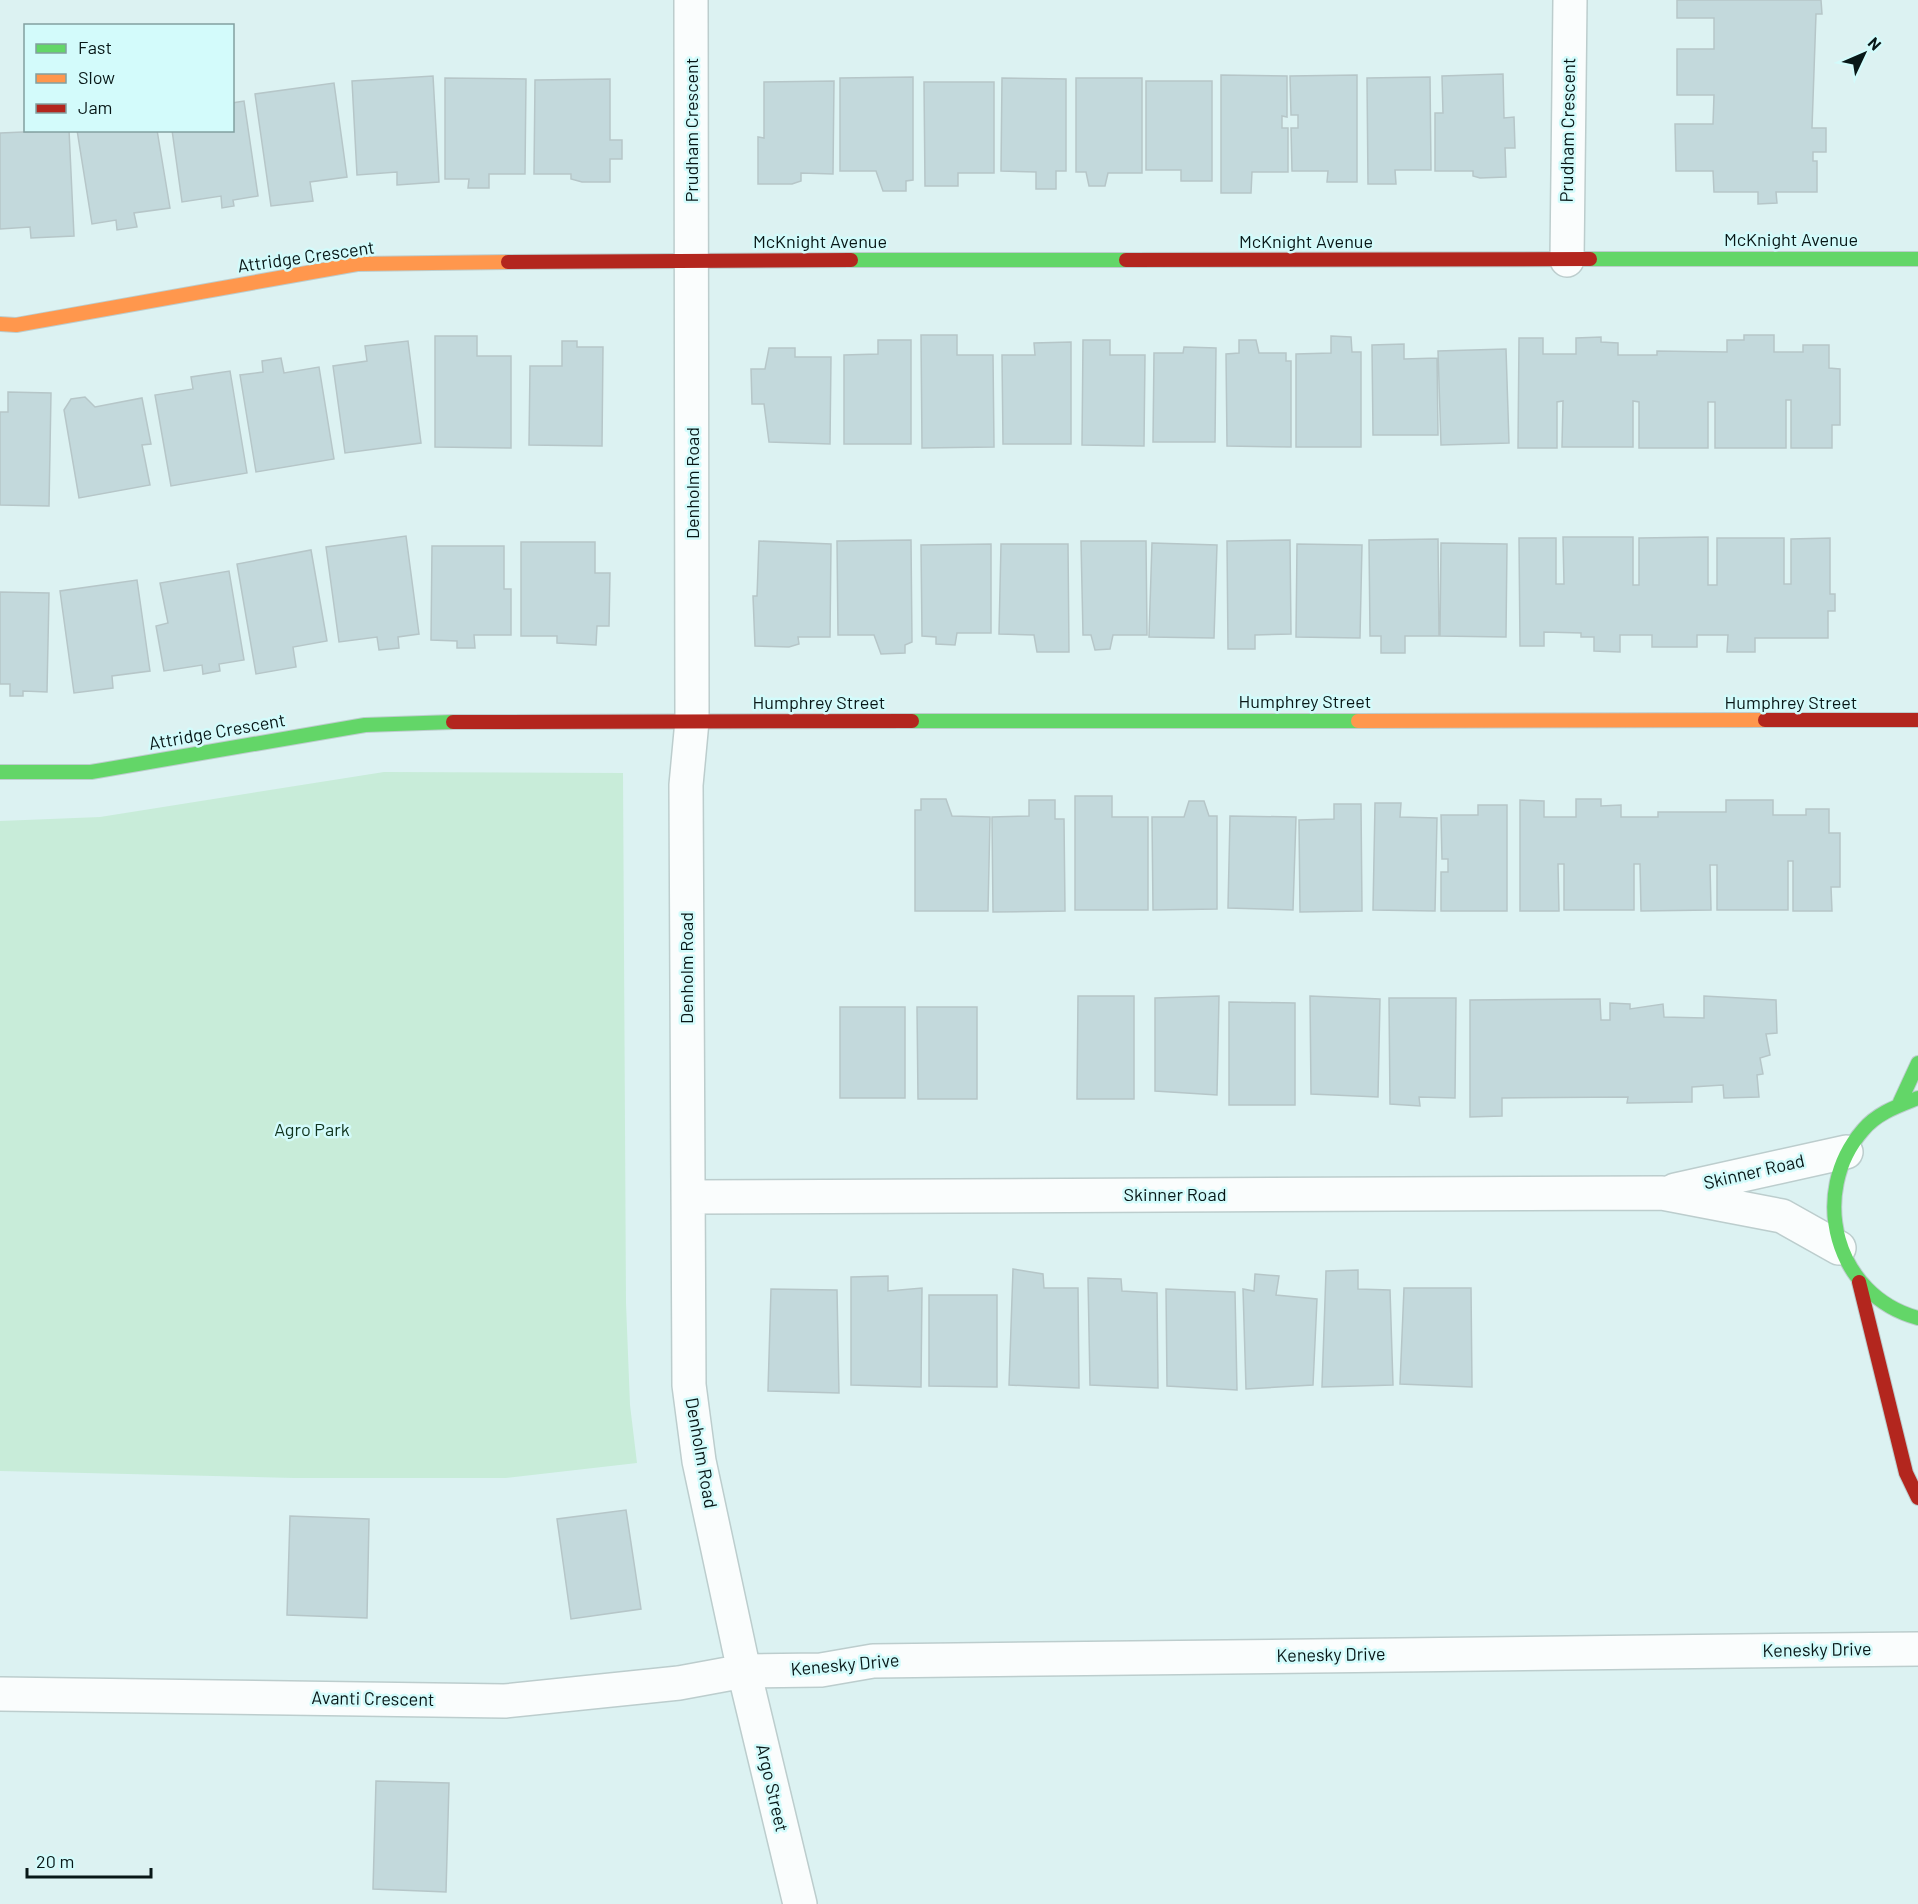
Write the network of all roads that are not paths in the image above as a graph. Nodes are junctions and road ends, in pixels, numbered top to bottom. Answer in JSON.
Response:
{"nodes":[{"id":1,"x":692,"y":0,"type":"edge"},
{"id":2,"x":1570,"y":0,"type":"edge"},
{"id":3,"x":1918,"y":259,"type":"edge"},
{"id":4,"x":693,"y":260,"type":"junction"},
{"id":5,"x":1567,"y":260,"type":"junction"},
{"id":6,"x":0,"y":324,"type":"edge"},
{"id":7,"x":1918,"y":720,"type":"edge"},
{"id":8,"x":692,"y":721,"type":"junction"},
{"id":9,"x":0,"y":772,"type":"edge"},
{"id":10,"x":1918,"y":1063,"type":"edge"},
{"id":11,"x":1918,"y":1098,"type":"edge"},
{"id":12,"x":1900,"y":1102,"type":"junction"},
{"id":13,"x":1846,"y":1152,"type":"junction"},
{"id":14,"x":1662,"y":1193,"type":"junction"},
{"id":15,"x":688,"y":1197,"type":"junction"},
{"id":16,"x":1839,"y":1248,"type":"junction"},
{"id":17,"x":1859,"y":1282,"type":"junction"},
{"id":18,"x":1918,"y":1318,"type":"edge"},
{"id":19,"x":1918,"y":1498,"type":"edge"},
{"id":20,"x":1918,"y":1649,"type":"edge"},
{"id":21,"x":744,"y":1671,"type":"junction"},
{"id":22,"x":0,"y":1694,"type":"edge"},
{"id":23,"x":800,"y":1904,"type":"edge"}],
"edges":[{"from":1,"to":4,"type":"street","name":"Prudham Crescent"},
{"from":2,"to":5,"type":"street","name":"Prudham Crescent"},
{"from":3,"to":5,"type":"street","name":"McKnight Avenue"},
{"from":4,"to":5,"type":"street","name":"McKnight Avenue"},
{"from":4,"to":6,"type":"street","name":"Attridge Crescent"},
{"from":4,"to":8,"type":"street","name":"Denholm Road"},
{"from":7,"to":8,"type":"street","name":"Humphrey Street"},
{"from":8,"to":9,"type":"street","name":"Attridge Crescent"},
{"from":8,"to":15,"type":"street","name":"Denholm Road"},
{"from":10,"to":12,"type":"street"},
{"from":11,"to":12,"type":"street"},
{"from":12,"to":13,"type":"street"},
{"from":13,"to":14,"type":"street","name":"Skinner Road"},
{"from":13,"to":16,"type":"street"},
{"from":14,"to":15,"type":"street","name":"Skinner Road"},
{"from":14,"to":16,"type":"street","name":"Skinner Road"},
{"from":15,"to":21,"type":"street","name":"Denholm Road"},
{"from":16,"to":17,"type":"street"},
{"from":17,"to":18,"type":"street"},
{"from":17,"to":19,"type":"street"},
{"from":20,"to":21,"type":"street","name":"Kenesky Drive"},
{"from":21,"to":22,"type":"street","name":"Avanti Crescent"},
{"from":21,"to":23,"type":"street","name":"Argo Street"}]}
